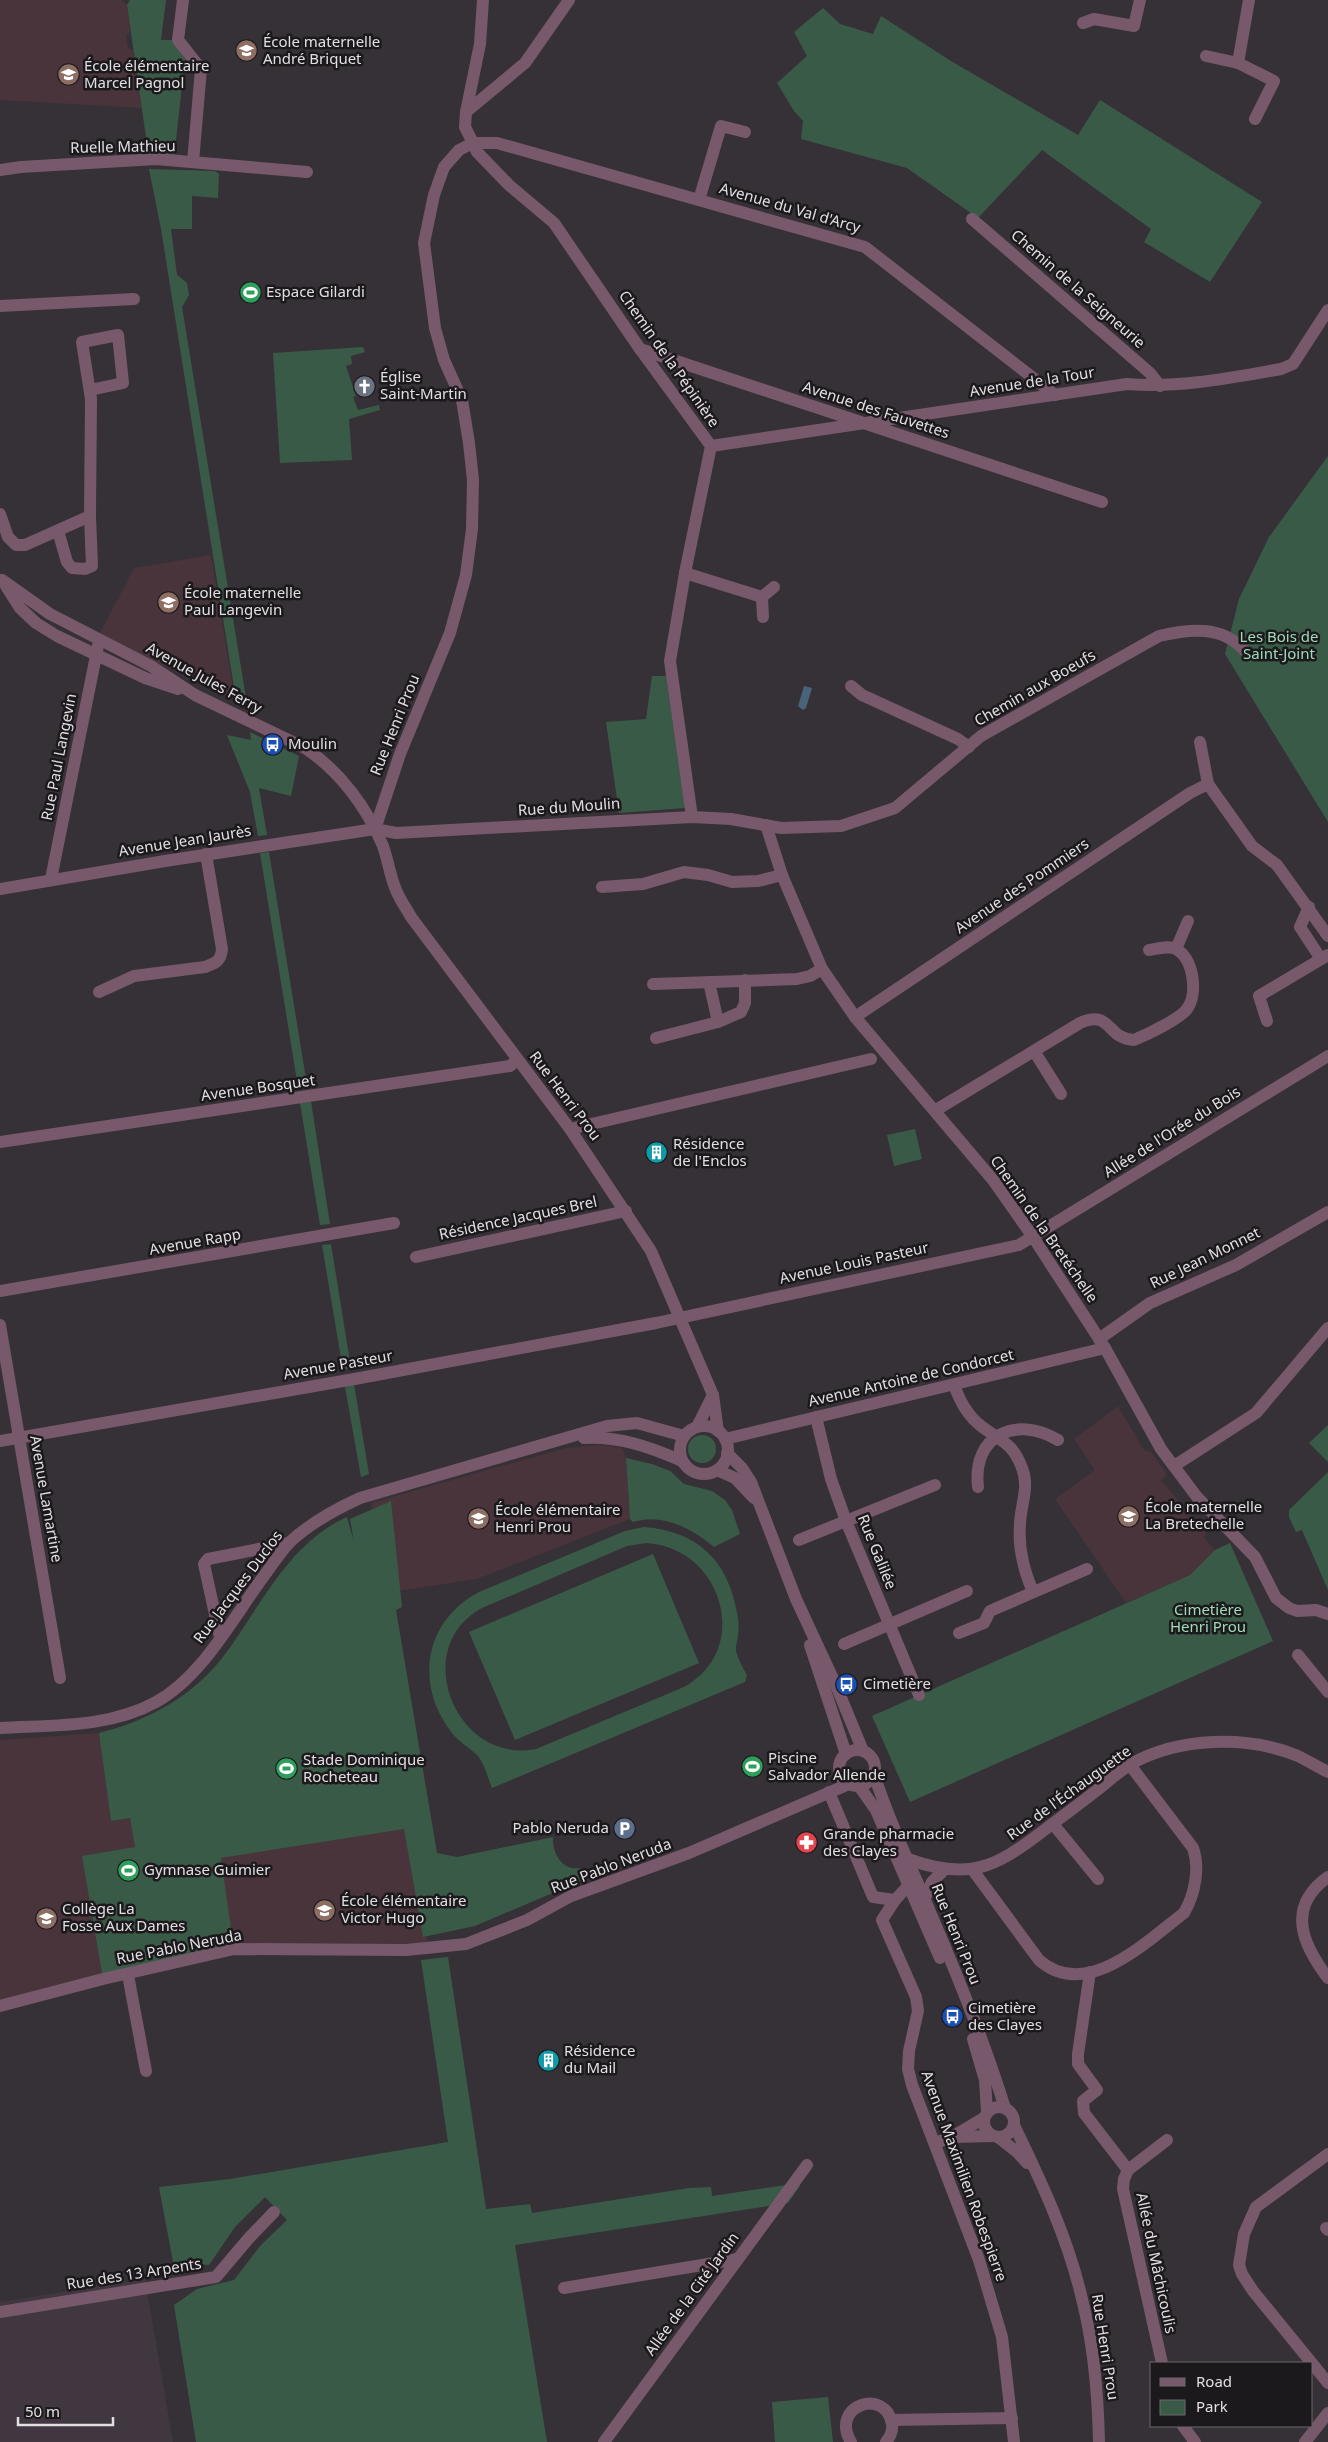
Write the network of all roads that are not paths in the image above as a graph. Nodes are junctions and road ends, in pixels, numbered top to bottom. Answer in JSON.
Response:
{"nodes":[{"id":1,"x":183,"y":0,"type":"edge"},
{"id":2,"x":483,"y":0,"type":"edge"},
{"id":3,"x":569,"y":0,"type":"edge"},
{"id":4,"x":1140,"y":0,"type":"edge"},
{"id":5,"x":1249,"y":0,"type":"edge"},
{"id":6,"x":1083,"y":23,"type":"dead end"},
{"id":7,"x":1206,"y":56,"type":"dead end"},
{"id":8,"x":1238,"y":63,"type":"junction"},
{"id":9,"x":466,"y":112,"type":"junction"},
{"id":10,"x":1255,"y":119,"type":"dead end"},
{"id":11,"x":745,"y":132,"type":"dead end"},
{"id":12,"x":473,"y":143,"type":"junction"},
{"id":13,"x":193,"y":162,"type":"junction"},
{"id":14,"x":0,"y":170,"type":"edge"},
{"id":15,"x":307,"y":172,"type":"dead end"},
{"id":16,"x":699,"y":200,"type":"junction"},
{"id":17,"x":972,"y":219,"type":"dead end"},
{"id":18,"x":134,"y":298,"type":"dead end"},
{"id":19,"x":0,"y":306,"type":"edge"},
{"id":20,"x":1328,"y":310,"type":"edge"},
{"id":21,"x":640,"y":349,"type":"junction"},
{"id":22,"x":1160,"y":386,"type":"junction"},
{"id":23,"x":90,"y":390,"type":"junction"},
{"id":24,"x":1054,"y":395,"type":"junction"},
{"id":25,"x":864,"y":423,"type":"junction"},
{"id":26,"x":711,"y":446,"type":"junction"},
{"id":27,"x":1102,"y":502,"type":"dead end"},
{"id":28,"x":0,"y":514,"type":"edge"},
{"id":29,"x":90,"y":516,"type":"junction"},
{"id":30,"x":58,"y":531,"type":"junction"},
{"id":31,"x":684,"y":573,"type":"junction"},
{"id":32,"x":1,"y":578,"type":"edge"},
{"id":33,"x":774,"y":587,"type":"dead end"},
{"id":34,"x":762,"y":596,"type":"junction"},
{"id":35,"x":763,"y":617,"type":"dead end"},
{"id":36,"x":99,"y":641,"type":"junction"},
{"id":37,"x":1244,"y":650,"type":"dead end"},
{"id":38,"x":96,"y":656,"type":"junction"},
{"id":39,"x":851,"y":686,"type":"dead end"},
{"id":40,"x":194,"y":695,"type":"junction"},
{"id":41,"x":1200,"y":742,"type":"dead end"},
{"id":42,"x":969,"y":747,"type":"junction"},
{"id":43,"x":1208,"y":784,"type":"junction"},
{"id":44,"x":692,"y":818,"type":"junction"},
{"id":45,"x":766,"y":825,"type":"junction"},
{"id":46,"x":375,"y":829,"type":"junction"},
{"id":47,"x":206,"y":854,"type":"junction"},
{"id":48,"x":782,"y":875,"type":"junction"},
{"id":49,"x":52,"y":879,"type":"junction"},
{"id":50,"x":602,"y":887,"type":"dead end"},
{"id":51,"x":0,"y":889,"type":"edge"},
{"id":52,"x":1309,"y":907,"type":"junction"},
{"id":53,"x":1188,"y":921,"type":"dead end"},
{"id":54,"x":1328,"y":936,"type":"edge"},
{"id":55,"x":1176,"y":949,"type":"junction"},
{"id":56,"x":1149,"y":950,"type":"dead end"},
{"id":57,"x":1325,"y":957,"type":"edge"},
{"id":58,"x":822,"y":969,"type":"junction"},
{"id":59,"x":745,"y":980,"type":"junction"},
{"id":60,"x":709,"y":982,"type":"junction"},
{"id":61,"x":653,"y":984,"type":"dead end"},
{"id":62,"x":99,"y":992,"type":"dead end"},
{"id":63,"x":855,"y":1017,"type":"junction"},
{"id":64,"x":1267,"y":1020,"type":"dead end"},
{"id":65,"x":718,"y":1022,"type":"junction"},
{"id":66,"x":656,"y":1038,"type":"dead end"},
{"id":67,"x":1034,"y":1051,"type":"junction"},
{"id":68,"x":1328,"y":1056,"type":"edge"},
{"id":69,"x":518,"y":1060,"type":"junction"},
{"id":70,"x":872,"y":1060,"type":"dead end"},
{"id":71,"x":1060,"y":1094,"type":"dead end"},
{"id":72,"x":936,"y":1110,"type":"junction"},
{"id":73,"x":570,"y":1129,"type":"junction"},
{"id":74,"x":0,"y":1142,"type":"edge"},
{"id":75,"x":626,"y":1211,"type":"junction"},
{"id":76,"x":1328,"y":1212,"type":"edge"},
{"id":77,"x":394,"y":1224,"type":"dead end"},
{"id":78,"x":1034,"y":1237,"type":"junction"},
{"id":79,"x":416,"y":1257,"type":"dead end"},
{"id":80,"x":0,"y":1291,"type":"edge"},
{"id":81,"x":680,"y":1317,"type":"junction"},
{"id":82,"x":0,"y":1325,"type":"edge"},
{"id":83,"x":1328,"y":1328,"type":"edge"},
{"id":84,"x":1102,"y":1343,"type":"junction"},
{"id":85,"x":954,"y":1385,"type":"junction"},
{"id":86,"x":712,"y":1395,"type":"junction"},
{"id":87,"x":816,"y":1417,"type":"junction"},
{"id":88,"x":697,"y":1427,"type":"junction"},
{"id":89,"x":721,"y":1435,"type":"junction"},
{"id":90,"x":684,"y":1436,"type":"junction"},
{"id":91,"x":998,"y":1436,"type":"junction"},
{"id":92,"x":19,"y":1437,"type":"junction"},
{"id":93,"x":565,"y":1440,"type":"junction"},
{"id":94,"x":1058,"y":1440,"type":"dead end"},
{"id":95,"x":0,"y":1441,"type":"edge"},
{"id":96,"x":727,"y":1453,"type":"junction"},
{"id":97,"x":682,"y":1460,"type":"junction"},
{"id":98,"x":1174,"y":1466,"type":"junction"},
{"id":99,"x":717,"y":1470,"type":"junction"},
{"id":100,"x":935,"y":1485,"type":"dead end"},
{"id":101,"x":978,"y":1487,"type":"dead end"},
{"id":102,"x":758,"y":1502,"type":"junction"},
{"id":103,"x":846,"y":1521,"type":"junction"},
{"id":104,"x":799,"y":1540,"type":"dead end"},
{"id":105,"x":289,"y":1543,"type":"junction"},
{"id":106,"x":1088,"y":1569,"type":"dead end"},
{"id":107,"x":786,"y":1574,"type":"junction"},
{"id":108,"x":967,"y":1591,"type":"dead end"},
{"id":109,"x":1033,"y":1592,"type":"junction"},
{"id":110,"x":1328,"y":1614,"type":"edge"},
{"id":111,"x":889,"y":1624,"type":"junction"},
{"id":112,"x":958,"y":1633,"type":"dead end"},
{"id":113,"x":220,"y":1637,"type":"junction"},
{"id":114,"x":844,"y":1644,"type":"dead end"},
{"id":115,"x":1298,"y":1655,"type":"dead end"},
{"id":116,"x":60,"y":1678,"type":"dead end"},
{"id":117,"x":1328,"y":1692,"type":"edge"},
{"id":118,"x":919,"y":1695,"type":"dead end"},
{"id":119,"x":0,"y":1728,"type":"edge"},
{"id":120,"x":863,"y":1751,"type":"junction"},
{"id":121,"x":846,"y":1754,"type":"junction"},
{"id":122,"x":1130,"y":1764,"type":"junction"},
{"id":123,"x":840,"y":1770,"type":"junction"},
{"id":124,"x":1328,"y":1772,"type":"edge"},
{"id":125,"x":874,"y":1774,"type":"junction"},
{"id":126,"x":854,"y":1785,"type":"junction"},
{"id":127,"x":823,"y":1795,"type":"junction"},
{"id":128,"x":1053,"y":1824,"type":"junction"},
{"id":129,"x":908,"y":1859,"type":"junction"},
{"id":130,"x":972,"y":1869,"type":"junction"},
{"id":131,"x":944,"y":1870,"type":"junction"},
{"id":132,"x":1328,"y":1877,"type":"edge"},
{"id":133,"x":1098,"y":1879,"type":"dead end"},
{"id":134,"x":908,"y":1886,"type":"junction"},
{"id":135,"x":895,"y":1900,"type":"junction"},
{"id":136,"x":924,"y":1900,"type":"junction"},
{"id":137,"x":1090,"y":1972,"type":"junction"},
{"id":138,"x":128,"y":1975,"type":"junction"},
{"id":139,"x":1328,"y":1978,"type":"edge"},
{"id":140,"x":0,"y":2006,"type":"edge"},
{"id":141,"x":146,"y":2071,"type":"dead end"},
{"id":142,"x":1005,"y":2108,"type":"junction"},
{"id":143,"x":985,"y":2116,"type":"junction"},
{"id":144,"x":1014,"y":2126,"type":"junction"},
{"id":145,"x":952,"y":2137,"type":"junction"},
{"id":146,"x":995,"y":2137,"type":"junction"},
{"id":147,"x":1168,"y":2140,"type":"dead end"},
{"id":148,"x":935,"y":2143,"type":"junction"},
{"id":149,"x":1328,"y":2154,"type":"edge"},
{"id":150,"x":807,"y":2165,"type":"dead end"},
{"id":151,"x":1128,"y":2170,"type":"junction"},
{"id":152,"x":1037,"y":2174,"type":"junction"},
{"id":153,"x":274,"y":2212,"type":"dead end"},
{"id":154,"x":738,"y":2259,"type":"junction"},
{"id":155,"x":564,"y":2288,"type":"dead end"},
{"id":156,"x":0,"y":2312,"type":"edge"},
{"id":157,"x":1162,"y":2362,"type":"edge"},
{"id":158,"x":1311,"y":2362,"type":"edge"},
{"id":159,"x":1313,"y":2364,"type":"edge"},
{"id":160,"x":1328,"y":2383,"type":"edge"},
{"id":161,"x":1328,"y":2413,"type":"edge"},
{"id":162,"x":1012,"y":2418,"type":"junction"},
{"id":163,"x":891,"y":2420,"type":"junction"},
{"id":164,"x":1184,"y":2427,"type":"edge"},
{"id":165,"x":604,"y":2442,"type":"edge"},
{"id":166,"x":851,"y":2442,"type":"edge"},
{"id":167,"x":886,"y":2442,"type":"edge"},
{"id":168,"x":1014,"y":2442,"type":"edge"},
{"id":169,"x":1099,"y":2442,"type":"edge"},
{"id":170,"x":1195,"y":2442,"type":"edge"},
{"id":171,"x":1305,"y":2442,"type":"edge"}],
"edges":[{"from":1,"to":13,"type":"street"},
{"from":2,"to":9,"type":"street"},
{"from":3,"to":9,"type":"street"},
{"from":4,"to":6,"type":"street"},
{"from":5,"to":8,"type":"street"},
{"from":7,"to":8,"type":"street"},
{"from":8,"to":10,"type":"street"},
{"from":9,"to":12,"type":"street"},
{"from":11,"to":16,"type":"street"},
{"from":12,"to":16,"type":"street","name":"Avenue du Val d'Arcy"},
{"from":12,"to":21,"type":"street","name":"Chemin de la Pépinière"},
{"from":12,"to":46,"type":"street","name":"Rue Henri Prou"},
{"from":13,"to":14,"type":"street","name":"Ruelle Mathieu"},
{"from":13,"to":15,"type":"street","name":"Ruelle Mathieu"},
{"from":16,"to":24,"type":"street","name":"Avenue du Val d'Arcy"},
{"from":17,"to":22,"type":"street","name":"Chemin de la Seigneurie"},
{"from":18,"to":19,"type":"street"},
{"from":20,"to":22,"type":"street","name":"Avenue de la Tour"},
{"from":21,"to":25,"type":"street","name":"Avenue des Fauvettes"},
{"from":21,"to":26,"type":"street","name":"Chemin de la Pépinière"},
{"from":22,"to":24,"type":"street","name":"Avenue de la Tour"},
{"from":23,"to":23,"type":"street"},
{"from":23,"to":29,"type":"street"},
{"from":24,"to":25,"type":"street","name":"Avenue de la Tour"},
{"from":25,"to":26,"type":"street","name":"Avenue de la Tour"},
{"from":25,"to":27,"type":"street","name":"Avenue des Fauvettes"},
{"from":26,"to":31,"type":"street","name":"Chemin de la Pépinière"},
{"from":28,"to":30,"type":"street"},
{"from":29,"to":30,"type":"street"},
{"from":29,"to":30,"type":"street"},
{"from":31,"to":34,"type":"street"},
{"from":31,"to":44,"type":"street","name":"Chemin de la Pépinière"},
{"from":32,"to":36,"type":"street","name":"Avenue Jules Ferry"},
{"from":32,"to":38,"type":"street"},
{"from":33,"to":34,"type":"street"},
{"from":34,"to":35,"type":"street"},
{"from":36,"to":38,"type":"street","name":"Rue Paul Langevin"},
{"from":36,"to":40,"type":"street","name":"Avenue Jules Ferry"},
{"from":37,"to":42,"type":"street","name":"Chemin aux Boeufs"},
{"from":38,"to":40,"type":"street"},
{"from":38,"to":49,"type":"street","name":"Rue Paul Langevin"},
{"from":39,"to":42,"type":"street"},
{"from":40,"to":46,"type":"street","name":"Avenue Jules Ferry"},
{"from":41,"to":43,"type":"street"},
{"from":42,"to":45,"type":"street","name":"Chemin aux Boeufs"},
{"from":43,"to":52,"type":"street"},
{"from":43,"to":63,"type":"street","name":"Avenue des Pommiers"},
{"from":44,"to":45,"type":"street","name":"Rue du Moulin"},
{"from":44,"to":46,"type":"street","name":"Rue du Moulin"},
{"from":45,"to":48,"type":"street","name":"Chemin de la Bretéchelle"},
{"from":46,"to":47,"type":"street","name":"Avenue Jean Jaurès"},
{"from":46,"to":69,"type":"street","name":"Rue Henri Prou"},
{"from":47,"to":49,"type":"street","name":"Avenue Jean Jaurès"},
{"from":47,"to":62,"type":"street"},
{"from":48,"to":50,"type":"street"},
{"from":48,"to":58,"type":"street","name":"Chemin de la Bretéchelle"},
{"from":49,"to":51,"type":"street","name":"Avenue Jean Jaurès"},
{"from":52,"to":54,"type":"street"},
{"from":52,"to":57,"type":"street"},
{"from":53,"to":55,"type":"street"},
{"from":55,"to":56,"type":"street"},
{"from":55,"to":67,"type":"street"},
{"from":57,"to":64,"type":"street"},
{"from":58,"to":59,"type":"street"},
{"from":58,"to":63,"type":"street","name":"Chemin de la Bretéchelle"},
{"from":59,"to":60,"type":"street"},
{"from":59,"to":65,"type":"street"},
{"from":60,"to":61,"type":"street"},
{"from":60,"to":65,"type":"street"},
{"from":63,"to":72,"type":"street","name":"Chemin de la Bretéchelle"},
{"from":65,"to":66,"type":"street"},
{"from":67,"to":71,"type":"street"},
{"from":67,"to":72,"type":"street"},
{"from":68,"to":78,"type":"street","name":"Allée de l'Orée du Bois"},
{"from":69,"to":73,"type":"street","name":"Rue Henri Prou"},
{"from":69,"to":74,"type":"street","name":"Avenue Bosquet"},
{"from":70,"to":73,"type":"street"},
{"from":72,"to":78,"type":"street","name":"Chemin de la Bretéchelle"},
{"from":73,"to":75,"type":"street","name":"Rue Henri Prou"},
{"from":75,"to":79,"type":"street","name":"Résidence Jacques Brel"},
{"from":75,"to":81,"type":"street","name":"Rue Henri Prou"},
{"from":76,"to":84,"type":"street","name":"Rue Jean Monnet"},
{"from":77,"to":80,"type":"street","name":"Avenue Rapp"},
{"from":78,"to":81,"type":"street","name":"Avenue Louis Pasteur"},
{"from":78,"to":84,"type":"street","name":"Chemin de la Bretéchelle"},
{"from":81,"to":86,"type":"street","name":"Rue Henri Prou"},
{"from":81,"to":92,"type":"street","name":"Avenue Pasteur"},
{"from":82,"to":92,"type":"street","name":"Avenue Lamartine"},
{"from":83,"to":98,"type":"street"},
{"from":84,"to":85,"type":"street","name":"Avenue Antoine de Condorcet"},
{"from":84,"to":98,"type":"street","name":"Chemin de la Bretéchelle"},
{"from":85,"to":87,"type":"street","name":"Avenue Antoine de Condorcet"},
{"from":85,"to":91,"type":"street"},
{"from":86,"to":88,"type":"street"},
{"from":86,"to":89,"type":"street","name":"Rue Henri Prou"},
{"from":87,"to":89,"type":"street","name":"Avenue Antoine de Condorcet"},
{"from":87,"to":103,"type":"street","name":"Rue Galilée"},
{"from":88,"to":89,"type":"street"},
{"from":88,"to":90,"type":"street"},
{"from":89,"to":96,"type":"street"},
{"from":90,"to":93,"type":"street","name":"Rue Jacques Duclos"},
{"from":90,"to":97,"type":"street"},
{"from":91,"to":94,"type":"street"},
{"from":91,"to":101,"type":"street"},
{"from":91,"to":109,"type":"street"},
{"from":92,"to":95,"type":"street","name":"Avenue Pasteur"},
{"from":92,"to":116,"type":"street","name":"Avenue Lamartine"},
{"from":93,"to":97,"type":"street","name":"Rue Jacques Duclos"},
{"from":93,"to":105,"type":"street","name":"Rue Jacques Duclos"},
{"from":96,"to":99,"type":"street"},
{"from":96,"to":102,"type":"street"},
{"from":97,"to":99,"type":"street"},
{"from":98,"to":110,"type":"street","name":"Chemin de la Bretéchelle"},
{"from":99,"to":102,"type":"street"},
{"from":100,"to":103,"type":"street"},
{"from":102,"to":107,"type":"street"},
{"from":103,"to":104,"type":"street"},
{"from":103,"to":111,"type":"street","name":"Rue Galilée"},
{"from":105,"to":113,"type":"street","name":"Rue Jacques Duclos"},
{"from":105,"to":113,"type":"street"},
{"from":106,"to":109,"type":"street"},
{"from":107,"to":120,"type":"street"},
{"from":107,"to":121,"type":"street"},
{"from":108,"to":111,"type":"street"},
{"from":109,"to":112,"type":"street"},
{"from":111,"to":114,"type":"street"},
{"from":111,"to":118,"type":"street","name":"Rue Galilée"},
{"from":113,"to":119,"type":"street","name":"Rue Jacques Duclos"},
{"from":115,"to":117,"type":"street"},
{"from":120,"to":121,"type":"street"},
{"from":120,"to":125,"type":"street"},
{"from":121,"to":123,"type":"street"},
{"from":122,"to":124,"type":"street","name":"Rue de l'Échauguette"},
{"from":122,"to":128,"type":"street","name":"Rue de l'Échauguette"},
{"from":122,"to":137,"type":"street"},
{"from":123,"to":126,"type":"street"},
{"from":123,"to":127,"type":"street","name":"Rue Pablo Neruda"},
{"from":125,"to":126,"type":"street"},
{"from":125,"to":129,"type":"street","name":"Rue Henri Prou"},
{"from":126,"to":127,"type":"street","name":"Rue Pablo Neruda"},
{"from":126,"to":134,"type":"street","name":"Rue Henri Prou"},
{"from":127,"to":135,"type":"street"},
{"from":127,"to":138,"type":"street","name":"Rue Pablo Neruda"},
{"from":128,"to":130,"type":"street","name":"Rue de l'Échauguette"},
{"from":128,"to":133,"type":"street"},
{"from":129,"to":131,"type":"street","name":"Rue de l'Échauguette"},
{"from":129,"to":136,"type":"street","name":"Rue Henri Prou"},
{"from":130,"to":131,"type":"street","name":"Rue de l'Échauguette"},
{"from":130,"to":137,"type":"street"},
{"from":131,"to":136,"type":"street"},
{"from":132,"to":139,"type":"street"},
{"from":134,"to":135,"type":"street","name":"Avenue Maximilien Robespierre"},
{"from":134,"to":143,"type":"street","name":"Rue Henri Prou"},
{"from":135,"to":148,"type":"street","name":"Avenue Maximilien Robespierre"},
{"from":136,"to":142,"type":"street","name":"Rue Henri Prou"},
{"from":137,"to":151,"type":"street"},
{"from":138,"to":140,"type":"street","name":"Rue Pablo Neruda"},
{"from":138,"to":141,"type":"street"},
{"from":142,"to":143,"type":"street"},
{"from":142,"to":144,"type":"street"},
{"from":143,"to":145,"type":"street"},
{"from":143,"to":146,"type":"street"},
{"from":144,"to":146,"type":"street"},
{"from":144,"to":152,"type":"street","name":"Rue Henri Prou"},
{"from":145,"to":146,"type":"street"},
{"from":145,"to":148,"type":"street"},
{"from":146,"to":152,"type":"street","name":"Rue Henri Prou"},
{"from":147,"to":151,"type":"street"},
{"from":148,"to":162,"type":"street","name":"Avenue Maximilien Robespierre"},
{"from":149,"to":158,"type":"street"},
{"from":150,"to":154,"type":"street","name":"Allée de la Cité Jardin"},
{"from":151,"to":157,"type":"street","name":"Allée du Mâchicoulis"},
{"from":152,"to":169,"type":"street","name":"Rue Henri Prou"},
{"from":153,"to":156,"type":"street","name":"Rue des 13 Arpents"},
{"from":154,"to":155,"type":"street"},
{"from":154,"to":165,"type":"street","name":"Allée de la Cité Jardin"},
{"from":159,"to":160,"type":"street"},
{"from":161,"to":171,"type":"street"},
{"from":162,"to":163,"type":"street"},
{"from":162,"to":168,"type":"street","name":"Avenue Maximilien Robespierre"},
{"from":163,"to":166,"type":"street"},
{"from":163,"to":167,"type":"street"},
{"from":164,"to":170,"type":"street"}]}
